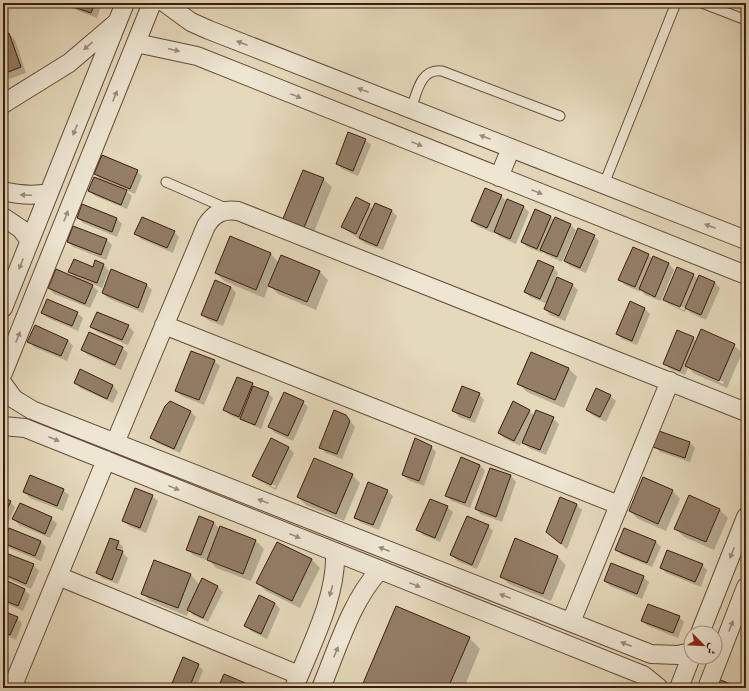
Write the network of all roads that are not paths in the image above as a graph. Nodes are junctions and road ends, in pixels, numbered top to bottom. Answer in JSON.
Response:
{"nodes":[{"id":1,"x":125,"y":3,"type":"edge"},
{"id":2,"x":152,"y":3,"type":"edge"},
{"id":3,"x":165,"y":3,"type":"edge"},
{"id":4,"x":676,"y":3,"type":"edge"},
{"id":5,"x":702,"y":3,"type":"edge"},
{"id":6,"x":746,"y":20,"type":"edge"},
{"id":7,"x":118,"y":21,"type":"junction"},
{"id":8,"x":136,"y":42,"type":"junction"},
{"id":9,"x":3,"y":104,"type":"edge"},
{"id":10,"x":411,"y":109,"type":"junction"},
{"id":11,"x":560,"y":116,"type":"dead end"},
{"id":12,"x":512,"y":148,"type":"junction"},
{"id":13,"x":499,"y":177,"type":"junction"},
{"id":14,"x":166,"y":182,"type":"dead end"},
{"id":15,"x":604,"y":184,"type":"junction"},
{"id":16,"x":3,"y":191,"type":"edge"},
{"id":17,"x":50,"y":193,"type":"junction"},
{"id":18,"x":229,"y":210,"type":"junction"},
{"id":19,"x":3,"y":217,"type":"edge"},
{"id":20,"x":746,"y":240,"type":"edge"},
{"id":21,"x":30,"y":241,"type":"junction"},
{"id":22,"x":746,"y":275,"type":"edge"},
{"id":23,"x":3,"y":308,"type":"edge"},
{"id":24,"x":164,"y":325,"type":"junction"},
{"id":25,"x":3,"y":373,"type":"edge"},
{"id":26,"x":670,"y":381,"type":"junction"},
{"id":27,"x":3,"y":384,"type":"edge"},
{"id":28,"x":32,"y":410,"type":"junction"},
{"id":29,"x":746,"y":412,"type":"edge"},
{"id":30,"x":3,"y":426,"type":"edge"},
{"id":31,"x":25,"y":428,"type":"junction"},
{"id":32,"x":115,"y":443,"type":"junction"},
{"id":33,"x":106,"y":460,"type":"junction"},
{"id":34,"x":619,"y":505,"type":"junction"},
{"id":35,"x":746,"y":517,"type":"edge"},
{"id":36,"x":335,"y":553,"type":"junction"},
{"id":37,"x":379,"y":571,"type":"junction"},
{"id":38,"x":58,"y":576,"type":"junction"},
{"id":39,"x":746,"y":587,"type":"edge"},
{"id":40,"x":571,"y":622,"type":"junction"},
{"id":41,"x":703,"y":625,"type":"edge"},
{"id":42,"x":651,"y":654,"type":"junction"},
{"id":43,"x":683,"y":654,"type":"edge"},
{"id":44,"x":688,"y":665,"type":"edge"},
{"id":45,"x":643,"y":675,"type":"junction"},
{"id":46,"x":297,"y":682,"type":"edge"},
{"id":47,"x":14,"y":688,"type":"edge"},
{"id":48,"x":321,"y":688,"type":"edge"},
{"id":49,"x":659,"y":688,"type":"edge"},
{"id":50,"x":679,"y":688,"type":"edge"},
{"id":51,"x":707,"y":688,"type":"edge"}],
"edges":[{"from":1,"to":7,"type":"street"},
{"from":2,"to":8,"type":"street"},
{"from":10,"to":3,"type":"street","one_way":true},
{"from":4,"to":15,"type":"lane"},
{"from":5,"to":6,"type":"lane"},
{"from":7,"to":9,"type":"street","one_way":true},
{"from":7,"to":17,"type":"street","one_way":true},
{"from":8,"to":13,"type":"street","one_way":true},
{"from":25,"to":8,"type":"street","one_way":true},
{"from":10,"to":11,"type":"lane"},
{"from":12,"to":10,"type":"street","one_way":true},
{"from":12,"to":13,"type":"street"},
{"from":12,"to":15,"type":"street"},
{"from":13,"to":22,"type":"street","one_way":true},
{"from":14,"to":18,"type":"lane"},
{"from":20,"to":15,"type":"street","one_way":true},
{"from":17,"to":16,"type":"street","one_way":true},
{"from":17,"to":21,"type":"street"},
{"from":18,"to":24,"type":"street"},
{"from":18,"to":26,"type":"street"},
{"from":19,"to":21,"type":"street"},
{"from":21,"to":23,"type":"street","one_way":true},
{"from":24,"to":32,"type":"street"},
{"from":24,"to":34,"type":"street"},
{"from":26,"to":29,"type":"street"},
{"from":26,"to":34,"type":"street"},
{"from":27,"to":28,"type":"street"},
{"from":28,"to":31,"type":"street"},
{"from":28,"to":32,"type":"street"},
{"from":30,"to":31,"type":"street"},
{"from":31,"to":33,"type":"street","one_way":true},
{"from":40,"to":32,"type":"street","one_way":true},
{"from":33,"to":36,"type":"street","one_way":true},
{"from":33,"to":38,"type":"street"},
{"from":34,"to":40,"type":"street"},
{"from":35,"to":41,"type":"street","one_way":true},
{"from":36,"to":37,"type":"street"},
{"from":36,"to":46,"type":"street","one_way":true},
{"from":37,"to":45,"type":"street","one_way":true},
{"from":48,"to":37,"type":"street","one_way":true},
{"from":38,"to":46,"type":"street"},
{"from":38,"to":47,"type":"street"},
{"from":51,"to":39,"type":"street","one_way":true},
{"from":42,"to":40,"type":"street","one_way":true},
{"from":42,"to":43,"type":"street"},
{"from":42,"to":45,"type":"street"},
{"from":44,"to":50,"type":"street"},
{"from":45,"to":49,"type":"street"}]}
